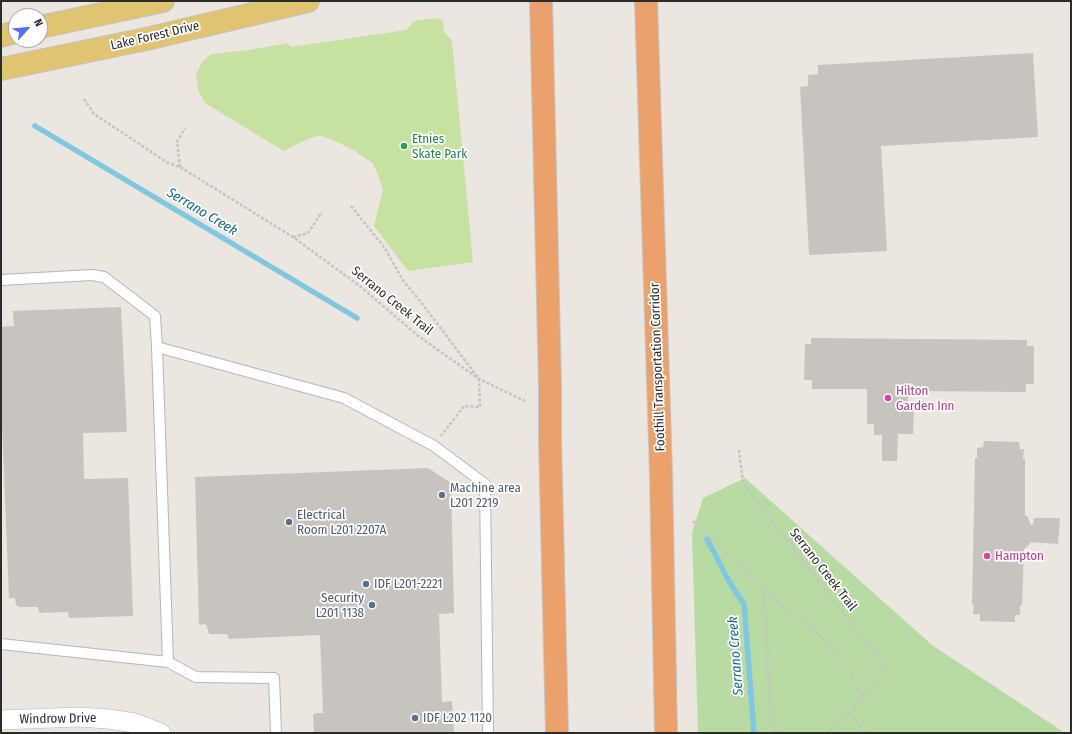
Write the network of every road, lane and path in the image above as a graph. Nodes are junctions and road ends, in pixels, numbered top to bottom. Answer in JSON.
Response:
{"nodes":[{"id":1,"x":163,"y":1,"type":"edge"},
{"id":2,"x":308,"y":1,"type":"edge"},
{"id":3,"x":541,"y":1,"type":"edge"},
{"id":4,"x":646,"y":1,"type":"edge"},
{"id":5,"x":110,"y":7,"type":"edge"},
{"id":6,"x":48,"y":25,"type":"edge"},
{"id":7,"x":1,"y":69,"type":"edge"},
{"id":8,"x":84,"y":99,"type":"dead end"},
{"id":9,"x":185,"y":128,"type":"dead end"},
{"id":10,"x":180,"y":167,"type":"junction"},
{"id":11,"x":351,"y":206,"type":"dead end"},
{"id":12,"x":322,"y":212,"type":"dead end"},
{"id":13,"x":292,"y":237,"type":"junction"},
{"id":14,"x":1,"y":280,"type":"edge"},
{"id":15,"x":157,"y":347,"type":"junction"},
{"id":16,"x":479,"y":379,"type":"junction"},
{"id":17,"x":525,"y":401,"type":"dead end"},
{"id":18,"x":434,"y":446,"type":"junction"},
{"id":19,"x":739,"y":450,"type":"dead end"},
{"id":20,"x":693,"y":521,"type":"dead end"},
{"id":21,"x":764,"y":591,"type":"junction"},
{"id":22,"x":1,"y":644,"type":"edge"},
{"id":23,"x":168,"y":662,"type":"junction"},
{"id":24,"x":862,"y":696,"type":"junction"},
{"id":25,"x":851,"y":713,"type":"junction"},
{"id":26,"x":1,"y":720,"type":"edge"},
{"id":27,"x":161,"y":733,"type":"edge"},
{"id":28,"x":276,"y":733,"type":"edge"},
{"id":29,"x":488,"y":733,"type":"edge"},
{"id":30,"x":557,"y":733,"type":"edge"},
{"id":31,"x":666,"y":733,"type":"edge"},
{"id":32,"x":776,"y":733,"type":"edge"},
{"id":33,"x":826,"y":733,"type":"edge"},
{"id":34,"x":864,"y":733,"type":"edge"}],
"edges":[{"from":1,"to":5,"type":"main road"},
{"from":2,"to":7,"type":"main road","name":"Lake Forest Drive"},
{"from":3,"to":30,"type":"highway","bridge":true},
{"from":4,"to":31,"type":"highway","name":"Foothill Transportation Corridor","bridge":true},
{"from":5,"to":6,"type":"main road"},
{"from":8,"to":10,"type":"path","name":"Serrano Creek Trail"},
{"from":9,"to":10,"type":"path"},
{"from":10,"to":13,"type":"path","name":"Serrano Creek Trail"},
{"from":11,"to":16,"type":"path","name":"Serrano Creek Trail"},
{"from":12,"to":13,"type":"path"},
{"from":13,"to":16,"type":"path","name":"Serrano Creek Trail"},
{"from":14,"to":15,"type":"lane"},
{"from":15,"to":18,"type":"lane"},
{"from":15,"to":23,"type":"lane"},
{"from":16,"to":17,"type":"path","name":"Serrano Creek Trail"},
{"from":16,"to":18,"type":"path"},
{"from":18,"to":29,"type":"lane"},
{"from":19,"to":24,"type":"path","name":"Serrano Creek Trail"},
{"from":20,"to":21,"type":"path"},
{"from":21,"to":24,"type":"path"},
{"from":21,"to":32,"type":"path"},
{"from":22,"to":23,"type":"lane"},
{"from":23,"to":28,"type":"lane"},
{"from":24,"to":25,"type":"path","name":"Serrano Creek Trail"},
{"from":25,"to":33,"type":"path","name":"Serrano Creek Trail"},
{"from":25,"to":34,"type":"path"},
{"from":26,"to":27,"type":"street","name":"Windrow Drive"}]}
